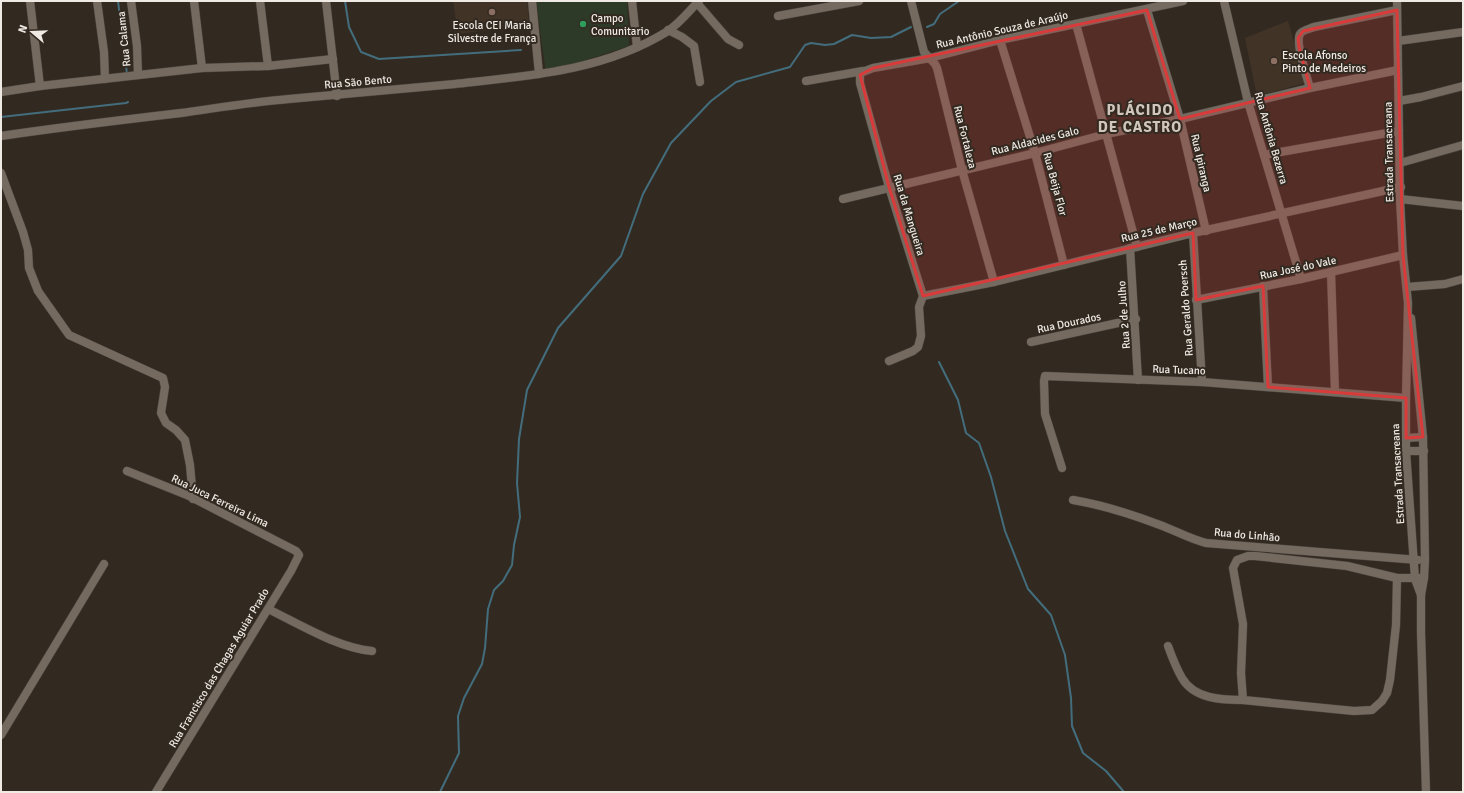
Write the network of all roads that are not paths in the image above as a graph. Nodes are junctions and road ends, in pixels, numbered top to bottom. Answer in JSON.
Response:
{"nodes":[{"id":1,"x":30,"y":1,"type":"edge"},
{"id":2,"x":97,"y":1,"type":"edge"},
{"id":3,"x":131,"y":1,"type":"edge"},
{"id":4,"x":194,"y":1,"type":"edge"},
{"id":5,"x":260,"y":1,"type":"edge"},
{"id":6,"x":326,"y":1,"type":"edge"},
{"id":7,"x":532,"y":1,"type":"edge"},
{"id":8,"x":632,"y":1,"type":"edge"},
{"id":9,"x":859,"y":1,"type":"edge"},
{"id":10,"x":911,"y":1,"type":"edge"},
{"id":11,"x":1183,"y":1,"type":"edge"},
{"id":12,"x":1224,"y":1,"type":"edge"},
{"id":13,"x":1397,"y":1,"type":"edge"},
{"id":14,"x":698,"y":2,"type":"edge"},
{"id":15,"x":1147,"y":10,"type":"junction"},
{"id":16,"x":1397,"y":10,"type":"junction"},
{"id":17,"x":778,"y":16,"type":"dead end"},
{"id":18,"x":1076,"y":24,"type":"junction"},
{"id":19,"x":668,"y":30,"type":"junction"},
{"id":20,"x":1463,"y":32,"type":"edge"},
{"id":21,"x":1000,"y":40,"type":"junction"},
{"id":22,"x":1398,"y":41,"type":"junction"},
{"id":23,"x":739,"y":45,"type":"dead end"},
{"id":24,"x":636,"y":47,"type":"junction"},
{"id":25,"x":930,"y":58,"type":"junction"},
{"id":26,"x":333,"y":59,"type":"junction"},
{"id":27,"x":268,"y":66,"type":"junction"},
{"id":28,"x":202,"y":68,"type":"junction"},
{"id":29,"x":864,"y":70,"type":"junction"},
{"id":30,"x":1398,"y":70,"type":"junction"},
{"id":31,"x":138,"y":74,"type":"junction"},
{"id":32,"x":539,"y":74,"type":"junction"},
{"id":33,"x":105,"y":78,"type":"junction"},
{"id":34,"x":806,"y":81,"type":"dead end"},
{"id":35,"x":700,"y":82,"type":"dead end"},
{"id":36,"x":40,"y":86,"type":"junction"},
{"id":37,"x":1463,"y":86,"type":"edge"},
{"id":38,"x":1310,"y":88,"type":"junction"},
{"id":39,"x":1,"y":92,"type":"edge"},
{"id":40,"x":337,"y":96,"type":"junction"},
{"id":41,"x":1399,"y":101,"type":"junction"},
{"id":42,"x":1248,"y":102,"type":"junction"},
{"id":43,"x":1180,"y":119,"type":"junction"},
{"id":44,"x":1399,"y":131,"type":"junction"},
{"id":45,"x":3,"y":134,"type":"edge"},
{"id":46,"x":1106,"y":134,"type":"junction"},
{"id":47,"x":1463,"y":145,"type":"edge"},
{"id":48,"x":1035,"y":153,"type":"junction"},
{"id":49,"x":1264,"y":155,"type":"junction"},
{"id":50,"x":1400,"y":163,"type":"junction"},
{"id":51,"x":962,"y":170,"type":"junction"},
{"id":52,"x":1,"y":173,"type":"edge"},
{"id":53,"x":889,"y":187,"type":"junction"},
{"id":54,"x":1400,"y":187,"type":"junction"},
{"id":55,"x":843,"y":199,"type":"dead end"},
{"id":56,"x":1400,"y":199,"type":"junction"},
{"id":57,"x":1463,"y":206,"type":"edge"},
{"id":58,"x":1281,"y":214,"type":"junction"},
{"id":59,"x":1206,"y":230,"type":"junction"},
{"id":60,"x":1193,"y":233,"type":"junction"},
{"id":61,"x":1133,"y":247,"type":"junction"},
{"id":62,"x":1403,"y":255,"type":"junction"},
{"id":63,"x":1064,"y":265,"type":"junction"},
{"id":64,"x":1331,"y":272,"type":"junction"},
{"id":65,"x":1301,"y":279,"type":"junction"},
{"id":66,"x":1463,"y":279,"type":"edge"},
{"id":67,"x":994,"y":282,"type":"junction"},
{"id":68,"x":1263,"y":286,"type":"junction"},
{"id":69,"x":1407,"y":287,"type":"junction"},
{"id":70,"x":923,"y":296,"type":"junction"},
{"id":71,"x":1196,"y":300,"type":"junction"},
{"id":72,"x":1408,"y":303,"type":"junction"},
{"id":73,"x":1136,"y":319,"type":"junction"},
{"id":74,"x":1031,"y":342,"type":"dead end"},
{"id":75,"x":889,"y":361,"type":"dead end"},
{"id":76,"x":1138,"y":380,"type":"junction"},
{"id":77,"x":1202,"y":382,"type":"junction"},
{"id":78,"x":1268,"y":387,"type":"junction"},
{"id":79,"x":1335,"y":392,"type":"junction"},
{"id":80,"x":1406,"y":398,"type":"junction"},
{"id":81,"x":1424,"y":437,"type":"junction"},
{"id":82,"x":1406,"y":438,"type":"junction"},
{"id":83,"x":1406,"y":451,"type":"junction"},
{"id":84,"x":1424,"y":451,"type":"junction"},
{"id":85,"x":1062,"y":468,"type":"dead end"},
{"id":86,"x":128,"y":471,"type":"dead end"},
{"id":87,"x":193,"y":499,"type":"junction"},
{"id":88,"x":1073,"y":500,"type":"dead end"},
{"id":89,"x":299,"y":555,"type":"joint"},
{"id":90,"x":1414,"y":560,"type":"junction"},
{"id":91,"x":1425,"y":560,"type":"junction"},
{"id":92,"x":104,"y":564,"type":"dead end"},
{"id":93,"x":1397,"y":578,"type":"junction"},
{"id":94,"x":1424,"y":578,"type":"junction"},
{"id":95,"x":1415,"y":579,"type":"junction"},
{"id":96,"x":1421,"y":595,"type":"junction"},
{"id":97,"x":268,"y":609,"type":"junction"},
{"id":98,"x":1168,"y":646,"type":"dead end"},
{"id":99,"x":372,"y":651,"type":"dead end"},
{"id":100,"x":1243,"y":700,"type":"junction"},
{"id":101,"x":1,"y":735,"type":"edge"},
{"id":102,"x":156,"y":792,"type":"edge"},
{"id":103,"x":1426,"y":792,"type":"edge"}],
"edges":[{"from":1,"to":36,"type":"street"},
{"from":2,"to":33,"type":"street"},
{"from":3,"to":31,"type":"street","name":"Rua Calama"},
{"from":4,"to":28,"type":"street"},
{"from":5,"to":27,"type":"street"},
{"from":6,"to":26,"type":"street"},
{"from":7,"to":32,"type":"street"},
{"from":8,"to":24,"type":"street"},
{"from":9,"to":17,"type":"street"},
{"from":10,"to":25,"type":"street","name":"Rua Fortaleza"},
{"from":11,"to":15,"type":"street","name":"Rua Antônio Souza de Araújo"},
{"from":12,"to":42,"type":"street","name":"Rua Antônia Bezerra"},
{"from":13,"to":16,"type":"street","name":"Estrada Transacreana"},
{"from":14,"to":19,"type":"street","name":"Rua São Bento"},
{"from":14,"to":23,"type":"street"},
{"from":15,"to":18,"type":"street","name":"Rua Antônio Souza de Araújo"},
{"from":15,"to":43,"type":"street","name":"Rua Ipiranga"},
{"from":16,"to":22,"type":"street","name":"Estrada Transacreana"},
{"from":16,"to":38,"type":"street"},
{"from":18,"to":21,"type":"street","name":"Rua Antônio Souza de Araújo"},
{"from":18,"to":46,"type":"street","name":"Rua 2 de Julho"},
{"from":19,"to":24,"type":"street","name":"Rua São Bento"},
{"from":19,"to":35,"type":"street"},
{"from":20,"to":22,"type":"street"},
{"from":21,"to":25,"type":"street","name":"Rua Antônio Souza de Araújo"},
{"from":21,"to":48,"type":"street","name":"Rua Beija Flor"},
{"from":22,"to":30,"type":"street","name":"Estrada Transacreana"},
{"from":24,"to":32,"type":"street","name":"Rua São Bento"},
{"from":25,"to":29,"type":"street","name":"Rua Antônio Souza de Araújo"},
{"from":25,"to":51,"type":"street","name":"Rua Fortaleza"},
{"from":26,"to":27,"type":"street"},
{"from":26,"to":40,"type":"street"},
{"from":27,"to":28,"type":"street"},
{"from":28,"to":31,"type":"street"},
{"from":29,"to":34,"type":"street"},
{"from":29,"to":53,"type":"street","name":"Rua da Mangueira"},
{"from":30,"to":38,"type":"street","name":"Rua Aldacides Galo"},
{"from":30,"to":41,"type":"street","name":"Estrada Transacreana"},
{"from":31,"to":33,"type":"street"},
{"from":32,"to":40,"type":"street","name":"Rua São Bento"},
{"from":33,"to":36,"type":"street"},
{"from":36,"to":39,"type":"street"},
{"from":37,"to":41,"type":"street"},
{"from":38,"to":42,"type":"street","name":"Rua Aldacides Galo"},
{"from":40,"to":45,"type":"street","name":"Rua São Bento"},
{"from":41,"to":44,"type":"street","name":"Estrada Transacreana"},
{"from":42,"to":43,"type":"street","name":"Rua Aldacides Galo"},
{"from":42,"to":49,"type":"street","name":"Rua Antônia Bezerra"},
{"from":43,"to":46,"type":"street","name":"Rua Aldacides Galo"},
{"from":43,"to":59,"type":"street","name":"Rua Ipiranga"},
{"from":44,"to":49,"type":"street"},
{"from":44,"to":50,"type":"street","name":"Estrada Transacreana"},
{"from":46,"to":48,"type":"street","name":"Rua Aldacides Galo"},
{"from":46,"to":61,"type":"street","name":"Rua 2 de Julho"},
{"from":47,"to":50,"type":"street"},
{"from":48,"to":51,"type":"street","name":"Rua Aldacides Galo"},
{"from":48,"to":63,"type":"street","name":"Rua Beija Flor"},
{"from":49,"to":58,"type":"street","name":"Rua Antônia Bezerra"},
{"from":50,"to":54,"type":"street","name":"Estrada Transacreana"},
{"from":51,"to":53,"type":"street","name":"Rua Aldacides Galo"},
{"from":51,"to":67,"type":"street","name":"Rua Fortaleza"},
{"from":52,"to":87,"type":"street"},
{"from":53,"to":55,"type":"street","name":"Rua Aldacides Galo"},
{"from":53,"to":70,"type":"street","name":"Rua da Mangueira"},
{"from":54,"to":56,"type":"street","name":"Estrada Transacreana"},
{"from":54,"to":58,"type":"street","name":"Rua 25 de Março"},
{"from":56,"to":57,"type":"street"},
{"from":56,"to":62,"type":"street","name":"Estrada Transacreana"},
{"from":58,"to":59,"type":"street","name":"Rua 25 de Março"},
{"from":58,"to":65,"type":"street","name":"Rua Antônia Bezerra"},
{"from":59,"to":60,"type":"street","name":"Rua 25 de Março"},
{"from":60,"to":61,"type":"street","name":"Rua 25 de Março"},
{"from":60,"to":71,"type":"street","name":"Rua Geraldo Poersch"},
{"from":61,"to":63,"type":"street","name":"Rua 25 de Março"},
{"from":61,"to":73,"type":"street","name":"Rua 2 de Julho"},
{"from":62,"to":64,"type":"street","name":"Rua José do Vale"},
{"from":62,"to":69,"type":"street","name":"Estrada Transacreana"},
{"from":63,"to":67,"type":"street","name":"Rua 25 de Março"},
{"from":64,"to":65,"type":"street","name":"Rua José do Vale"},
{"from":64,"to":79,"type":"street"},
{"from":65,"to":68,"type":"street","name":"Rua José do Vale"},
{"from":66,"to":69,"type":"street"},
{"from":67,"to":70,"type":"street","name":"Rua 25 de Março"},
{"from":68,"to":71,"type":"street","name":"Rua José do Vale"},
{"from":68,"to":78,"type":"street"},
{"from":69,"to":72,"type":"street","name":"Estrada Transacreana"},
{"from":70,"to":75,"type":"street","name":"Rua da Mangueira"},
{"from":71,"to":77,"type":"street","name":"Rua Geraldo Poersch"},
{"from":72,"to":80,"type":"street","name":"Estrada Transacreana"},
{"from":72,"to":81,"type":"street","name":"Estrada Transacreana"},
{"from":73,"to":74,"type":"street","name":"Rua Dourados"},
{"from":73,"to":76,"type":"street","name":"Rua 2 de Julho"},
{"from":76,"to":77,"type":"street","name":"Rua Tucano"},
{"from":76,"to":85,"type":"street","name":"Rua Tucano"},
{"from":77,"to":78,"type":"street","name":"Rua Tucano"},
{"from":78,"to":79,"type":"street","name":"Rua Tucano"},
{"from":79,"to":80,"type":"street","name":"Rua Tucano"},
{"from":80,"to":82,"type":"street","name":"Estrada Transacreana"},
{"from":81,"to":82,"type":"street"},
{"from":81,"to":84,"type":"street","name":"Estrada Transacreana"},
{"from":82,"to":83,"type":"street","name":"Estrada Transacreana"},
{"from":83,"to":84,"type":"street"},
{"from":83,"to":90,"type":"street","name":"Estrada Transacreana"},
{"from":84,"to":91,"type":"street","name":"Estrada Transacreana"},
{"from":86,"to":87,"type":"street","name":"Rua Juca Ferreira Lima"},
{"from":87,"to":89,"type":"street","name":"Rua Juca Ferreira Lima"},
{"from":88,"to":90,"type":"street","name":"Rua do Linhão"},
{"from":89,"to":97,"type":"street","name":"Rua Francisco das Chagas Aguiar Prado"},
{"from":90,"to":91,"type":"street","name":"Rua do Linhão"},
{"from":90,"to":95,"type":"street","name":"Estrada Transacreana"},
{"from":91,"to":94,"type":"street","name":"Estrada Transacreana"},
{"from":92,"to":101,"type":"street"},
{"from":93,"to":95,"type":"street"},
{"from":93,"to":100,"type":"street"},
{"from":93,"to":100,"type":"street"},
{"from":94,"to":95,"type":"street"},
{"from":94,"to":96,"type":"street","name":"Estrada Transacreana"},
{"from":95,"to":96,"type":"street","name":"Estrada Transacreana"},
{"from":96,"to":103,"type":"street","name":"Estrada Transacreana"},
{"from":97,"to":99,"type":"street"},
{"from":97,"to":102,"type":"street","name":"Rua Francisco das Chagas Aguiar Prado"},
{"from":98,"to":100,"type":"street"}]}
